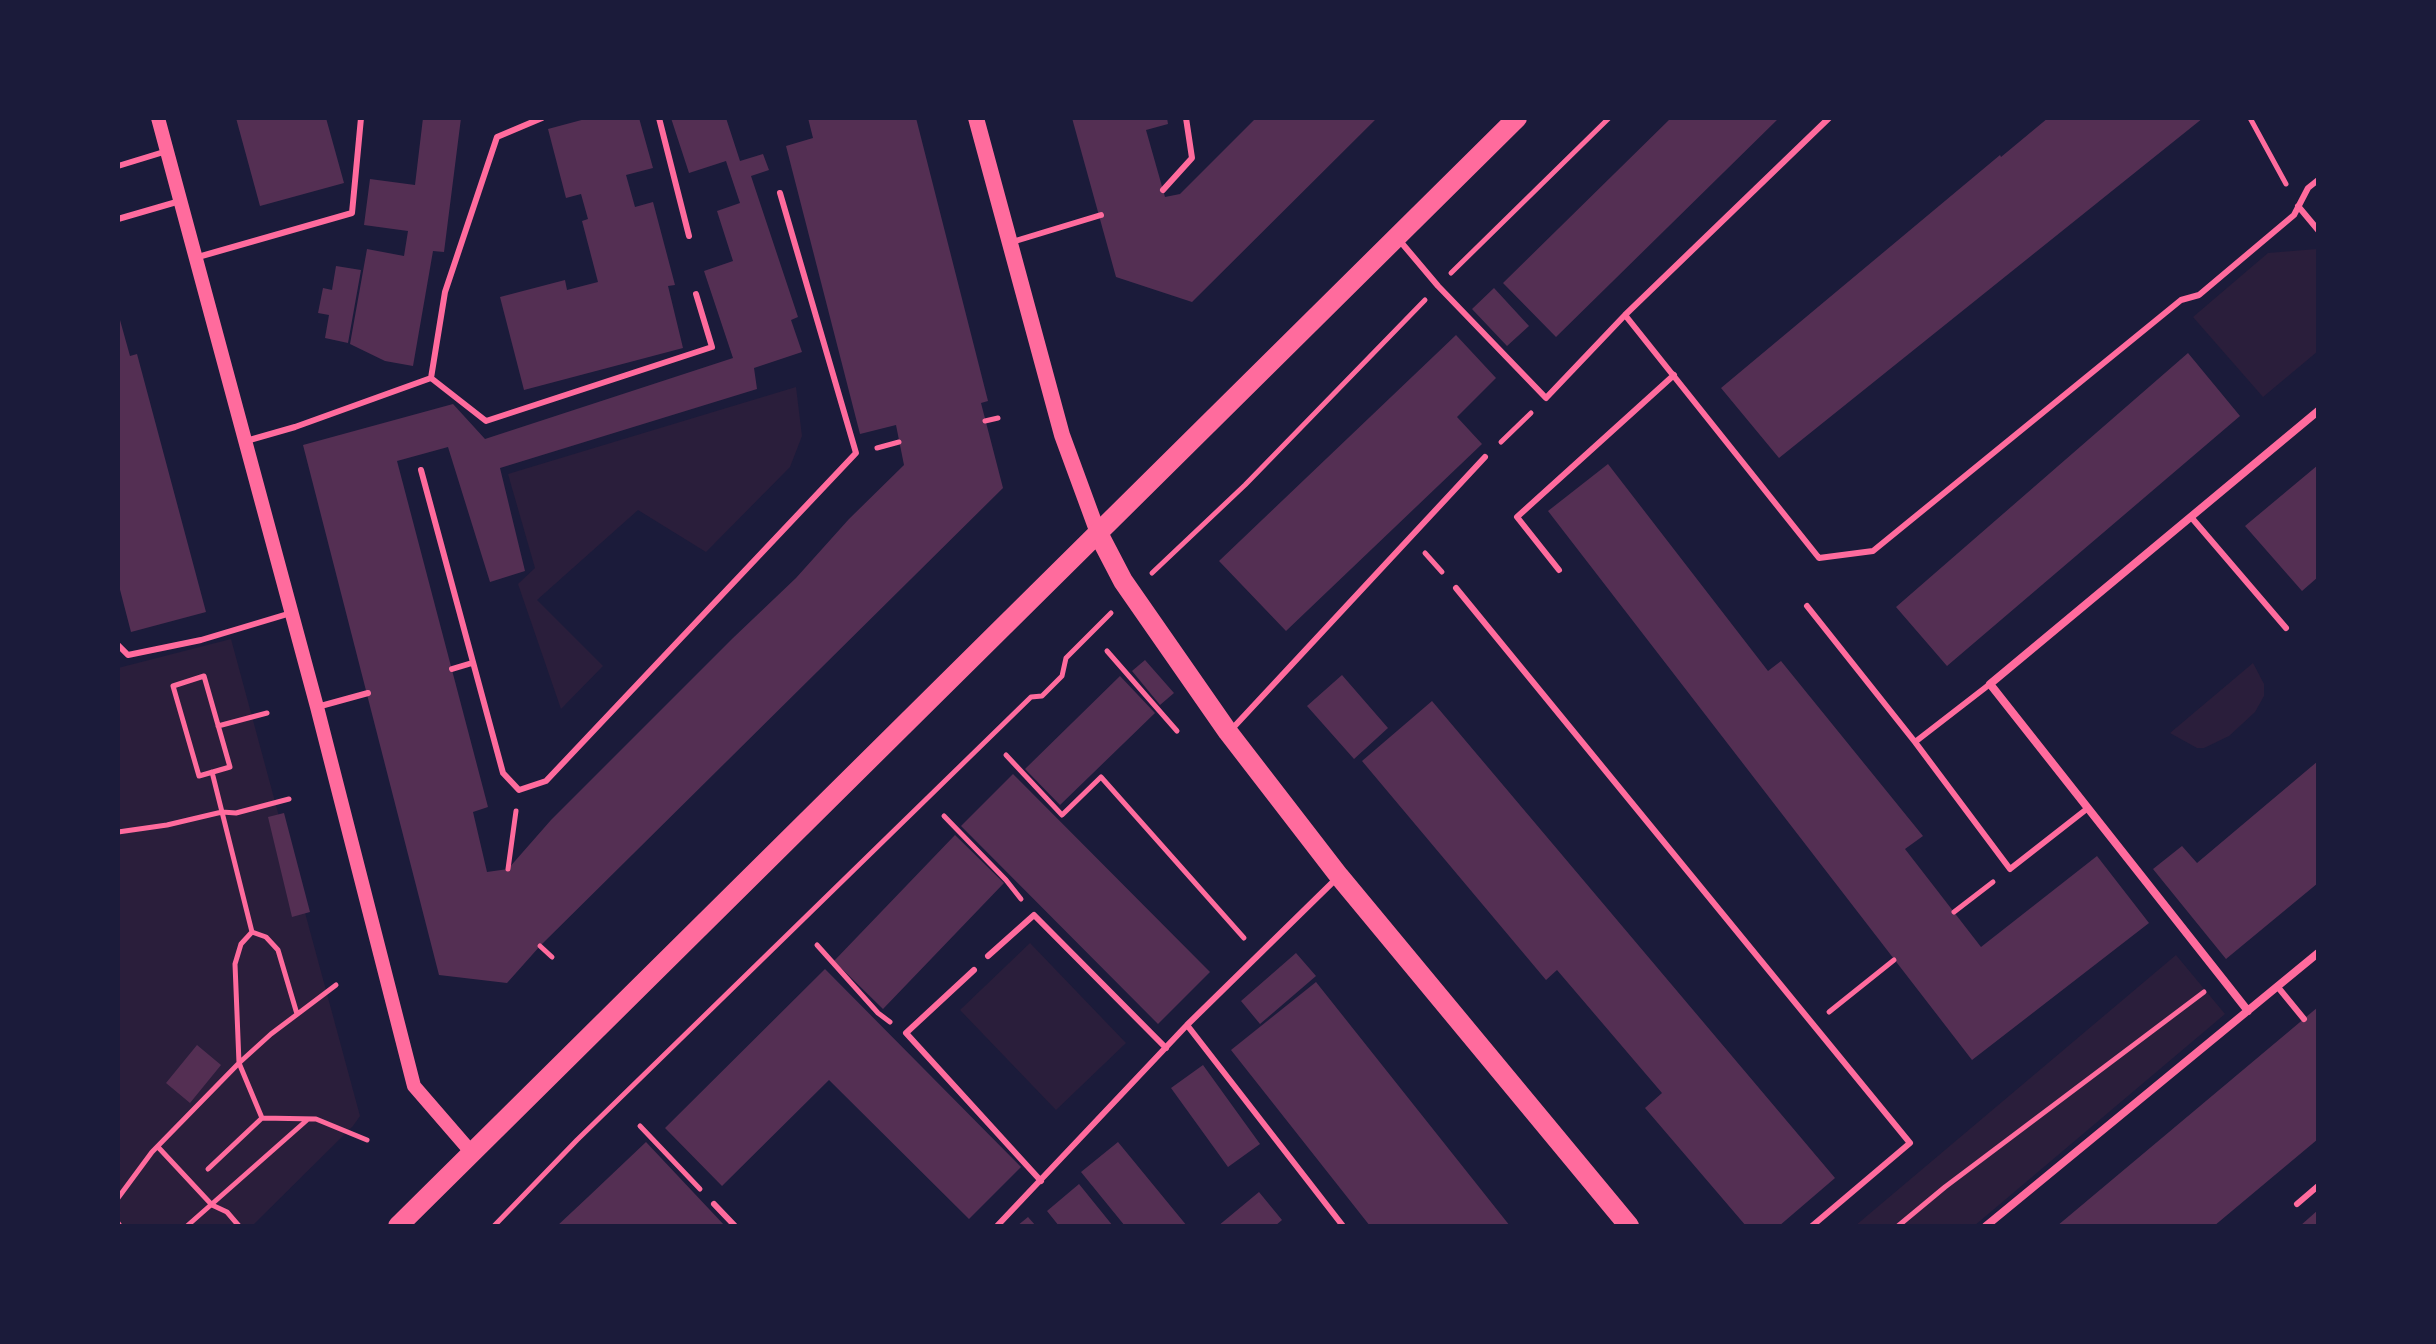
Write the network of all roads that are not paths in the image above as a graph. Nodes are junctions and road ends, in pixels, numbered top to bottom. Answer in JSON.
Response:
{"nodes":[{"id":1,"x":158,"y":118,"type":"edge"},
{"id":2,"x":361,"y":118,"type":"edge"},
{"id":3,"x":542,"y":118,"type":"edge"},
{"id":4,"x":659,"y":118,"type":"edge"},
{"id":5,"x":976,"y":118,"type":"edge"},
{"id":6,"x":1186,"y":118,"type":"edge"},
{"id":7,"x":1517,"y":118,"type":"edge"},
{"id":8,"x":1829,"y":118,"type":"edge"},
{"id":9,"x":167,"y":151,"type":"junction"},
{"id":10,"x":118,"y":166,"type":"edge"},
{"id":11,"x":2318,"y":180,"type":"edge"},
{"id":12,"x":1163,"y":190,"type":"dead end"},
{"id":13,"x":780,"y":193,"type":"dead end"},
{"id":14,"x":180,"y":201,"type":"junction"},
{"id":15,"x":2298,"y":206,"type":"junction"},
{"id":16,"x":1101,"y":215,"type":"dead end"},
{"id":17,"x":118,"y":219,"type":"edge"},
{"id":18,"x":2318,"y":230,"type":"edge"},
{"id":19,"x":689,"y":236,"type":"dead end"},
{"id":20,"x":1397,"y":237,"type":"junction"},
{"id":21,"x":1009,"y":243,"type":"junction"},
{"id":22,"x":196,"y":258,"type":"junction"},
{"id":23,"x":696,"y":294,"type":"dead end"},
{"id":24,"x":1625,"y":315,"type":"junction"},
{"id":25,"x":1674,"y":375,"type":"junction"},
{"id":26,"x":431,"y":378,"type":"junction"},
{"id":27,"x":2318,"y":411,"type":"edge"},
{"id":28,"x":246,"y":441,"type":"junction"},
{"id":29,"x":1485,"y":457,"type":"road end"},
{"id":30,"x":421,"y":470,"type":"dead end"},
{"id":31,"x":2191,"y":517,"type":"junction"},
{"id":32,"x":1098,"y":533,"type":"junction"},
{"id":33,"x":1559,"y":570,"type":"dead end"},
{"id":34,"x":1456,"y":588,"type":"road end"},
{"id":35,"x":1807,"y":606,"type":"dead end"},
{"id":36,"x":291,"y":613,"type":"junction"},
{"id":37,"x":2286,"y":628,"type":"dead end"},
{"id":38,"x":118,"y":645,"type":"edge"},
{"id":39,"x":472,"y":663,"type":"junction"},
{"id":40,"x":452,"y":669,"type":"dead end"},
{"id":41,"x":1990,"y":684,"type":"junction"},
{"id":42,"x":368,"y":693,"type":"dead end"},
{"id":43,"x":317,"y":707,"type":"junction"},
{"id":44,"x":1228,"y":732,"type":"junction"},
{"id":45,"x":1915,"y":742,"type":"junction"},
{"id":46,"x":2088,"y":808,"type":"junction"},
{"id":47,"x":1339,"y":876,"type":"junction"},
{"id":48,"x":2318,"y":953,"type":"edge"},
{"id":49,"x":988,"y":956,"type":"dead end"},
{"id":50,"x":974,"y":970,"type":"dead end"},
{"id":51,"x":2277,"y":986,"type":"junction"},
{"id":52,"x":2248,"y":1011,"type":"junction"},
{"id":53,"x":2304,"y":1019,"type":"dead end"},
{"id":54,"x":1187,"y":1025,"type":"junction"},
{"id":55,"x":1166,"y":1048,"type":"junction"},
{"id":56,"x":472,"y":1153,"type":"junction"},
{"id":57,"x":1041,"y":1181,"type":"junction"},
{"id":58,"x":2318,"y":1186,"type":"edge"},
{"id":59,"x":714,"y":1204,"type":"road end"},
{"id":60,"x":2297,"y":1204,"type":"dead end"},
{"id":61,"x":398,"y":1226,"type":"edge"},
{"id":62,"x":735,"y":1226,"type":"edge"},
{"id":63,"x":997,"y":1226,"type":"edge"},
{"id":64,"x":1343,"y":1226,"type":"edge"},
{"id":65,"x":1629,"y":1226,"type":"edge"},
{"id":66,"x":1812,"y":1226,"type":"edge"},
{"id":67,"x":1986,"y":1226,"type":"edge"}],
"edges":[{"from":1,"to":9,"type":"street"},
{"from":2,"to":22,"type":"lane"},
{"from":3,"to":26,"type":"lane"},
{"from":4,"to":19,"type":"lane"},
{"from":5,"to":21,"type":"main road"},
{"from":6,"to":12,"type":"lane"},
{"from":7,"to":20,"type":"main road"},
{"from":8,"to":24,"type":"lane"},
{"from":9,"to":10,"type":"lane"},
{"from":9,"to":14,"type":"street"},
{"from":11,"to":15,"type":"lane"},
{"from":13,"to":39,"type":"lane"},
{"from":14,"to":17,"type":"lane"},
{"from":14,"to":22,"type":"street"},
{"from":15,"to":18,"type":"lane"},
{"from":15,"to":25,"type":"lane"},
{"from":16,"to":21,"type":"lane"},
{"from":20,"to":24,"type":"lane"},
{"from":20,"to":32,"type":"main road"},
{"from":21,"to":32,"type":"main road"},
{"from":22,"to":28,"type":"street"},
{"from":23,"to":26,"type":"lane"},
{"from":24,"to":25,"type":"lane"},
{"from":25,"to":33,"type":"lane"},
{"from":26,"to":28,"type":"lane"},
{"from":27,"to":31,"type":"street"},
{"from":28,"to":36,"type":"street"},
{"from":29,"to":44,"type":"lane"},
{"from":30,"to":39,"type":"lane"},
{"from":31,"to":37,"type":"lane"},
{"from":31,"to":41,"type":"street"},
{"from":32,"to":44,"type":"main road"},
{"from":32,"to":56,"type":"main road"},
{"from":34,"to":66,"type":"lane"},
{"from":35,"to":45,"type":"lane"},
{"from":36,"to":38,"type":"lane"},
{"from":36,"to":43,"type":"street"},
{"from":39,"to":40,"type":"lane"},
{"from":41,"to":45,"type":"lane"},
{"from":41,"to":46,"type":"street"},
{"from":42,"to":43,"type":"lane"},
{"from":43,"to":56,"type":"street"},
{"from":44,"to":47,"type":"main road"},
{"from":45,"to":46,"type":"lane"},
{"from":46,"to":52,"type":"street"},
{"from":47,"to":54,"type":"lane"},
{"from":47,"to":65,"type":"main road"},
{"from":48,"to":51,"type":"street"},
{"from":49,"to":55,"type":"lane"},
{"from":50,"to":57,"type":"lane"},
{"from":51,"to":52,"type":"street"},
{"from":51,"to":53,"type":"lane"},
{"from":52,"to":67,"type":"street"},
{"from":54,"to":55,"type":"lane"},
{"from":54,"to":64,"type":"lane"},
{"from":55,"to":57,"type":"lane"},
{"from":56,"to":61,"type":"main road"},
{"from":57,"to":63,"type":"lane"},
{"from":58,"to":60,"type":"lane"},
{"from":59,"to":62,"type":"lane"}]}
